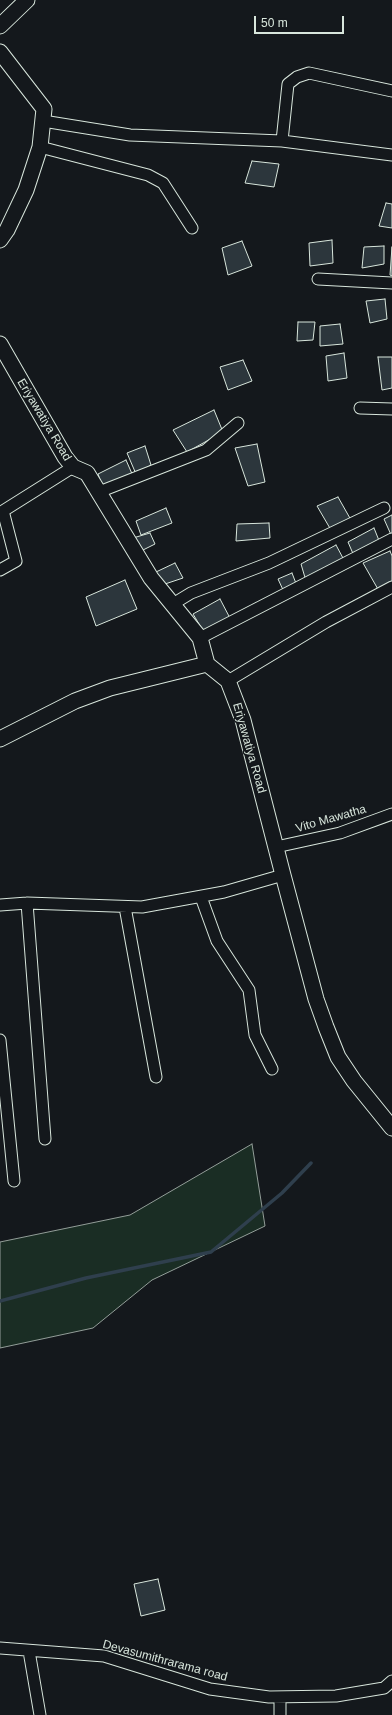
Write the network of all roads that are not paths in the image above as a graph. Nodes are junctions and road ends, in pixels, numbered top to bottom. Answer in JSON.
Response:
{"nodes":[{"id":1,"x":27,"y":0,"type":"edge"},
{"id":2,"x":0,"y":26,"type":"edge"},
{"id":3,"x":0,"y":52,"type":"edge"},
{"id":4,"x":392,"y":91,"type":"edge"},
{"id":5,"x":42,"y":121,"type":"junction"},
{"id":6,"x":282,"y":141,"type":"junction"},
{"id":7,"x":40,"y":147,"type":"junction"},
{"id":8,"x":392,"y":155,"type":"edge"},
{"id":9,"x":192,"y":228,"type":"dead end"},
{"id":10,"x":0,"y":240,"type":"edge"},
{"id":11,"x":318,"y":278,"type":"dead end"},
{"id":12,"x":392,"y":283,"type":"edge"},
{"id":13,"x":0,"y":344,"type":"edge"},
{"id":14,"x":360,"y":408,"type":"dead end"},
{"id":15,"x":392,"y":409,"type":"edge"},
{"id":16,"x":238,"y":423,"type":"dead end"},
{"id":17,"x":73,"y":467,"type":"junction"},
{"id":18,"x":99,"y":492,"type":"junction"},
{"id":19,"x":384,"y":508,"type":"dead end"},
{"id":20,"x":1,"y":511,"type":"edge"},
{"id":21,"x":392,"y":539,"type":"edge"},
{"id":22,"x":0,"y":570,"type":"edge"},
{"id":23,"x":392,"y":587,"type":"edge"},
{"id":24,"x":173,"y":604,"type":"junction"},
{"id":25,"x":200,"y":638,"type":"junction"},
{"id":26,"x":207,"y":664,"type":"junction"},
{"id":27,"x":228,"y":681,"type":"junction"},
{"id":28,"x":0,"y":739,"type":"edge"},
{"id":29,"x":392,"y":814,"type":"edge"},
{"id":30,"x":276,"y":847,"type":"junction"},
{"id":31,"x":282,"y":875,"type":"junction"},
{"id":32,"x":202,"y":897,"type":"junction"},
{"id":33,"x":27,"y":903,"type":"junction"},
{"id":34,"x":0,"y":905,"type":"edge"},
{"id":35,"x":125,"y":907,"type":"junction"},
{"id":36,"x":0,"y":1040,"type":"edge"},
{"id":37,"x":272,"y":1069,"type":"dead end"},
{"id":38,"x":156,"y":1077,"type":"dead end"},
{"id":39,"x":392,"y":1128,"type":"edge"},
{"id":40,"x":45,"y":1139,"type":"dead end"},
{"id":41,"x":14,"y":1181,"type":"dead end"},
{"id":42,"x":0,"y":1648,"type":"edge"},
{"id":43,"x":29,"y":1651,"type":"junction"},
{"id":44,"x":392,"y":1682,"type":"edge"},
{"id":45,"x":280,"y":1697,"type":"junction"},
{"id":46,"x":40,"y":1715,"type":"edge"},
{"id":47,"x":280,"y":1715,"type":"edge"}],
"edges":[{"from":1,"to":2,"type":"street"},
{"from":3,"to":5,"type":"street"},
{"from":4,"to":6,"type":"street"},
{"from":5,"to":6,"type":"street"},
{"from":5,"to":7,"type":"street"},
{"from":6,"to":8,"type":"street"},
{"from":7,"to":9,"type":"street"},
{"from":7,"to":10,"type":"street"},
{"from":11,"to":12,"type":"street"},
{"from":13,"to":17,"type":"street","name":"Eriyawatiya Road"},
{"from":14,"to":15,"type":"street"},
{"from":16,"to":18,"type":"street"},
{"from":17,"to":18,"type":"street","name":"Eriyawatiya Road"},
{"from":17,"to":20,"type":"street"},
{"from":18,"to":24,"type":"street","name":"Eriyawatiya Road"},
{"from":19,"to":24,"type":"street"},
{"from":20,"to":22,"type":"street"},
{"from":21,"to":25,"type":"street"},
{"from":23,"to":27,"type":"street"},
{"from":24,"to":25,"type":"street","name":"Eriyawatiya Road"},
{"from":25,"to":26,"type":"street","name":"Eriyawatiya Road"},
{"from":26,"to":27,"type":"street","name":"Eriyawatiya Road"},
{"from":26,"to":28,"type":"street"},
{"from":27,"to":30,"type":"street","name":"Eriyawatiya Road"},
{"from":29,"to":30,"type":"street","name":"Vito Mawatha"},
{"from":30,"to":31,"type":"street","name":"Eriyawatiya Road"},
{"from":31,"to":32,"type":"street"},
{"from":31,"to":39,"type":"street","name":"Eriyawatiya Road"},
{"from":32,"to":35,"type":"street"},
{"from":32,"to":37,"type":"street"},
{"from":33,"to":34,"type":"street"},
{"from":33,"to":35,"type":"street"},
{"from":33,"to":40,"type":"street"},
{"from":35,"to":38,"type":"street"},
{"from":36,"to":41,"type":"street"},
{"from":42,"to":43,"type":"street","name":"Devasumithrarama road"},
{"from":43,"to":45,"type":"street","name":"Devasumithrarama road"},
{"from":43,"to":46,"type":"street"},
{"from":44,"to":45,"type":"street","name":"Devasumithrarama road"},
{"from":45,"to":47,"type":"street"}]}
